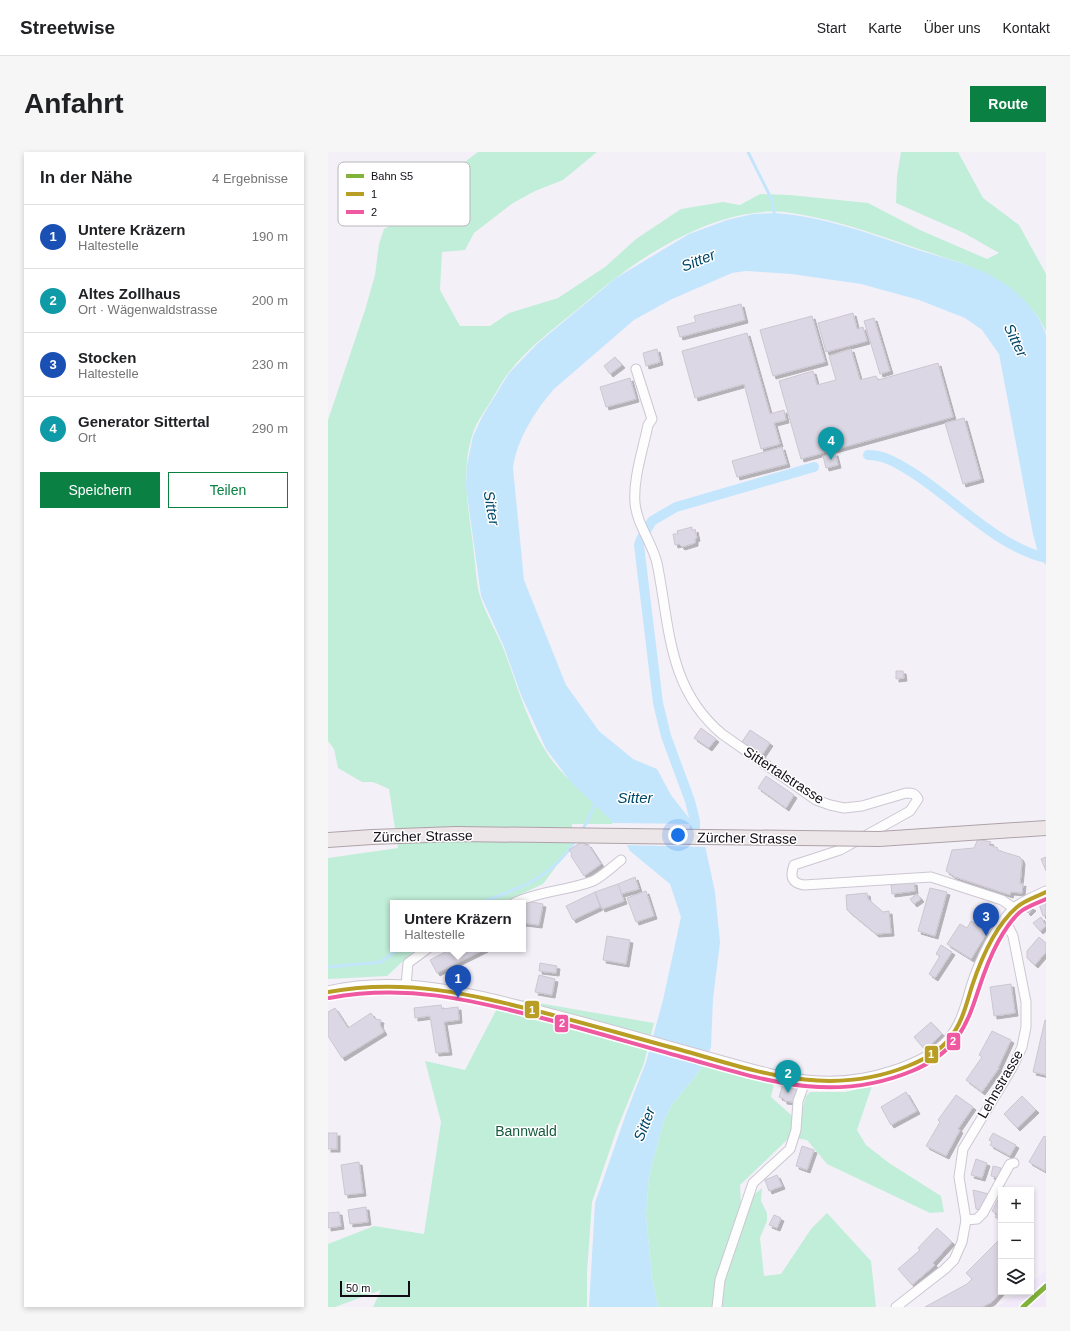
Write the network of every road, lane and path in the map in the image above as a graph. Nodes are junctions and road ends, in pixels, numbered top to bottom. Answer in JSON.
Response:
{"nodes":[{"id":1,"x":636,"y":368,"type":"dead end"},
{"id":2,"x":1046,"y":828,"type":"edge"},
{"id":3,"x":328,"y":840,"type":"edge"},
{"id":4,"x":621,"y":860,"type":"dead end"},
{"id":5,"x":1046,"y":892,"type":"edge"},
{"id":6,"x":523,"y":900,"type":"edge"},
{"id":7,"x":1015,"y":909,"type":"junction"},
{"id":8,"x":1003,"y":924,"type":"junction"},
{"id":9,"x":423,"y":952,"type":"edge"},
{"id":10,"x":406,"y":985,"type":"junction"},
{"id":11,"x":328,"y":992,"type":"edge"},
{"id":12,"x":805,"y":1082,"type":"junction"},
{"id":13,"x":1014,"y":1162,"type":"dead end"},
{"id":14,"x":966,"y":1220,"type":"junction"},
{"id":15,"x":717,"y":1307,"type":"edge"},
{"id":16,"x":896,"y":1307,"type":"edge"}],
"edges":[{"from":1,"to":7,"type":"street","name":"Sittertalstrasse"},
{"from":2,"to":3,"type":"main road","name":"Zürcher Strasse","bridge":true},
{"from":4,"to":6,"type":"street"},
{"from":5,"to":7,"type":"street"},
{"from":7,"to":8,"type":"street"},
{"from":8,"to":12,"type":"street"},
{"from":8,"to":14,"type":"street","name":"Lehnstrasse"},
{"from":9,"to":10,"type":"street"},
{"from":10,"to":11,"type":"street"},
{"from":10,"to":12,"type":"street"},
{"from":12,"to":15,"type":"street"},
{"from":13,"to":14,"type":"street"},
{"from":14,"to":16,"type":"street","name":"Lehnstrasse"}]}
